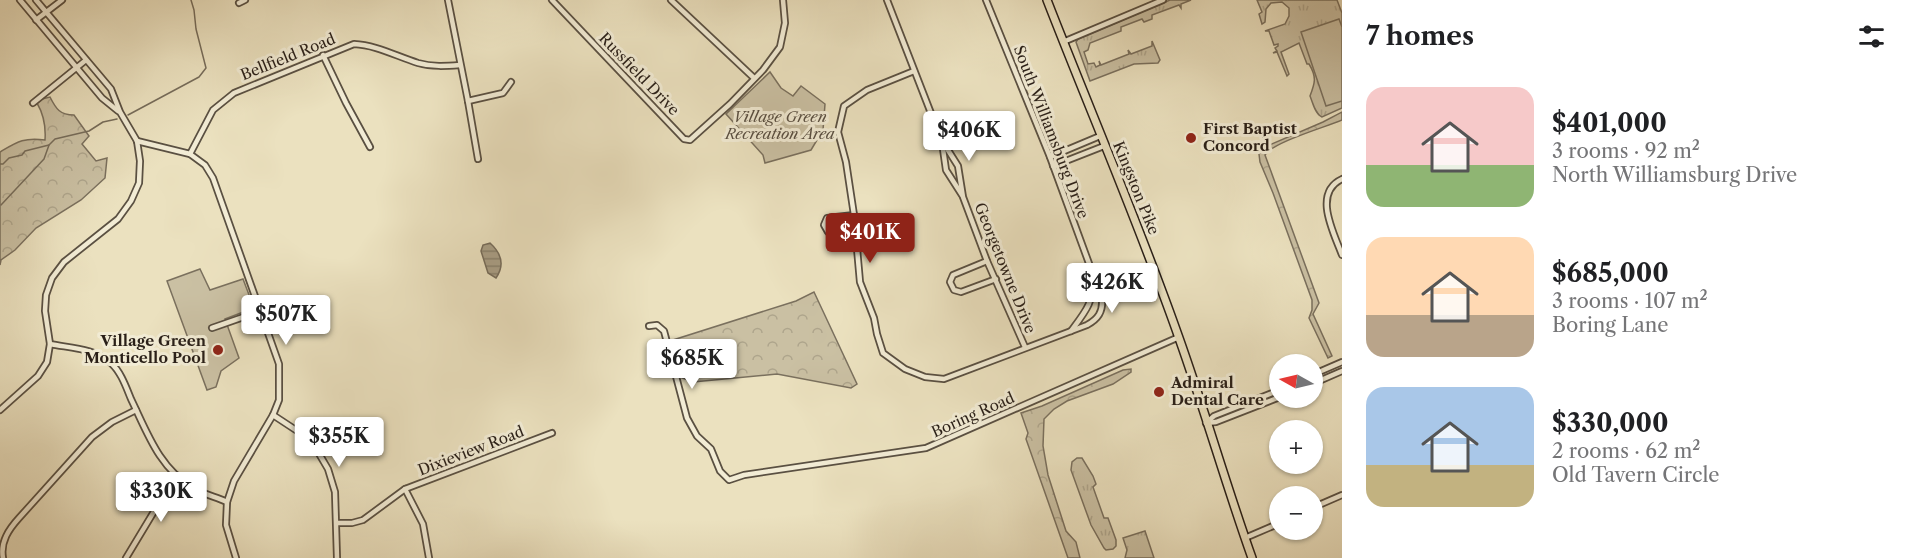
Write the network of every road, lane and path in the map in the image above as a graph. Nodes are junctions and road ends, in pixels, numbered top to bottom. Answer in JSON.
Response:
{"nodes":[{"id":1,"x":20,"y":0,"type":"edge"},
{"id":2,"x":36,"y":0,"type":"edge"},
{"id":3,"x":62,"y":0,"type":"edge"},
{"id":4,"x":245,"y":0,"type":"edge"},
{"id":5,"x":448,"y":0,"type":"edge"},
{"id":6,"x":552,"y":0,"type":"edge"},
{"id":7,"x":671,"y":0,"type":"edge"},
{"id":8,"x":783,"y":0,"type":"edge"},
{"id":9,"x":887,"y":0,"type":"edge"},
{"id":10,"x":987,"y":0,"type":"edge"},
{"id":11,"x":1047,"y":0,"type":"edge"},
{"id":12,"x":1163,"y":0,"type":"edge"},
{"id":13,"x":238,"y":3,"type":"dead end"},
{"id":14,"x":46,"y":12,"type":"junction"},
{"id":15,"x":36,"y":20,"type":"junction"},
{"id":16,"x":1063,"y":42,"type":"junction"},
{"id":17,"x":323,"y":55,"type":"junction"},
{"id":18,"x":86,"y":60,"type":"junction"},
{"id":19,"x":460,"y":65,"type":"junction"},
{"id":20,"x":77,"y":68,"type":"junction"},
{"id":21,"x":914,"y":71,"type":"junction"},
{"id":22,"x":754,"y":78,"type":"junction"},
{"id":23,"x":511,"y":82,"type":"dead end"},
{"id":24,"x":468,"y":101,"type":"junction"},
{"id":25,"x":33,"y":103,"type":"dead end"},
{"id":26,"x":120,"y":112,"type":"junction"},
{"id":27,"x":1100,"y":136,"type":"junction"},
{"id":28,"x":941,"y":139,"type":"junction"},
{"id":29,"x":137,"y":141,"type":"junction"},
{"id":30,"x":1104,"y":146,"type":"junction"},
{"id":31,"x":370,"y":147,"type":"dead end"},
{"id":32,"x":190,"y":154,"type":"junction"},
{"id":33,"x":1050,"y":157,"type":"junction"},
{"id":34,"x":478,"y":159,"type":"dead end"},
{"id":35,"x":1053,"y":166,"type":"junction"},
{"id":36,"x":1342,"y":179,"type":"edge"},
{"id":37,"x":963,"y":197,"type":"junction"},
{"id":38,"x":854,"y":215,"type":"junction"},
{"id":39,"x":856,"y":229,"type":"junction"},
{"id":40,"x":1342,"y":255,"type":"edge"},
{"id":41,"x":987,"y":261,"type":"junction"},
{"id":42,"x":1092,"y":273,"type":"junction"},
{"id":43,"x":996,"y":279,"type":"junction"},
{"id":44,"x":261,"y":311,"type":"junction"},
{"id":45,"x":649,"y":326,"type":"dead end"},
{"id":46,"x":212,"y":328,"type":"dead end"},
{"id":47,"x":1071,"y":331,"type":"junction"},
{"id":48,"x":1179,"y":337,"type":"junction"},
{"id":49,"x":50,"y":344,"type":"junction"},
{"id":50,"x":1024,"y":347,"type":"junction"},
{"id":51,"x":1342,"y":362,"type":"edge"},
{"id":52,"x":1323,"y":370,"type":"edge"},
{"id":53,"x":1342,"y":370,"type":"edge"},
{"id":54,"x":1323,"y":379,"type":"edge"},
{"id":55,"x":1269,"y":394,"type":"edge"},
{"id":56,"x":1269,"y":401,"type":"edge"},
{"id":57,"x":0,"y":410,"type":"edge"},
{"id":58,"x":136,"y":410,"type":"junction"},
{"id":59,"x":273,"y":415,"type":"junction"},
{"id":60,"x":1206,"y":423,"type":"junction"},
{"id":61,"x":552,"y":433,"type":"dead end"},
{"id":62,"x":176,"y":476,"type":"junction"},
{"id":63,"x":405,"y":489,"type":"junction"},
{"id":64,"x":1342,"y":495,"type":"edge"},
{"id":65,"x":227,"y":502,"type":"junction"},
{"id":66,"x":1323,"y":503,"type":"edge"},
{"id":67,"x":337,"y":524,"type":"junction"},
{"id":68,"x":1269,"y":528,"type":"edge"},
{"id":69,"x":1245,"y":538,"type":"junction"},
{"id":70,"x":3,"y":558,"type":"edge"},
{"id":71,"x":126,"y":558,"type":"edge"},
{"id":72,"x":236,"y":558,"type":"edge"},
{"id":73,"x":337,"y":558,"type":"edge"},
{"id":74,"x":429,"y":558,"type":"edge"},
{"id":75,"x":1252,"y":558,"type":"edge"}],
"edges":[{"from":1,"to":15,"type":"street"},
{"from":2,"to":14,"type":"street"},
{"from":3,"to":14,"type":"street"},
{"from":4,"to":13,"type":"street"},
{"from":5,"to":19,"type":"street"},
{"from":6,"to":22,"type":"street","name":"Russfield Drive"},
{"from":7,"to":22,"type":"street"},
{"from":8,"to":22,"type":"street"},
{"from":9,"to":21,"type":"street","name":"Georgetowne Drive"},
{"from":10,"to":33,"type":"street","name":"South Williamsburg Drive"},
{"from":11,"to":16,"type":"main road","name":"Kingston Pike"},
{"from":12,"to":16,"type":"street"},
{"from":14,"to":15,"type":"street"},
{"from":14,"to":18,"type":"street"},
{"from":15,"to":20,"type":"street"},
{"from":16,"to":27,"type":"main road","name":"Kingston Pike"},
{"from":17,"to":19,"type":"street","name":"Bellfield Road"},
{"from":17,"to":31,"type":"street"},
{"from":17,"to":32,"type":"street","name":"Bellfield Road"},
{"from":18,"to":20,"type":"street"},
{"from":18,"to":26,"type":"street"},
{"from":19,"to":24,"type":"street"},
{"from":20,"to":25,"type":"street"},
{"from":20,"to":26,"type":"street"},
{"from":21,"to":28,"type":"street","name":"Georgetowne Drive"},
{"from":21,"to":38,"type":"street","name":"South Williamsburg Drive"},
{"from":23,"to":24,"type":"street"},
{"from":24,"to":34,"type":"street"},
{"from":26,"to":29,"type":"street"},
{"from":27,"to":30,"type":"main road","name":"Kingston Pike"},
{"from":27,"to":33,"type":"street"},
{"from":28,"to":37,"type":"street","name":"Georgetowne Drive"},
{"from":28,"to":37,"type":"street","name":"Georgetowne Drive"},
{"from":29,"to":32,"type":"street"},
{"from":29,"to":49,"type":"street"},
{"from":30,"to":35,"type":"street"},
{"from":30,"to":48,"type":"main road","name":"Kingston Pike"},
{"from":32,"to":44,"type":"street"},
{"from":33,"to":35,"type":"street","name":"South Williamsburg Drive"},
{"from":35,"to":42,"type":"street","name":"South Williamsburg Drive"},
{"from":36,"to":40,"type":"street"},
{"from":37,"to":41,"type":"street","name":"Georgetowne Drive"},
{"from":38,"to":39,"type":"street","name":"South Williamsburg Drive"},
{"from":38,"to":39,"type":"street"},
{"from":39,"to":50,"type":"street","name":"South Williamsburg Drive"},
{"from":41,"to":43,"type":"street","name":"Georgetowne Drive"},
{"from":41,"to":43,"type":"street"},
{"from":42,"to":47,"type":"street","name":"South Williamsburg Drive"},
{"from":42,"to":47,"type":"street","name":"South Williamsburg Drive"},
{"from":43,"to":50,"type":"street","name":"Georgetowne Drive"},
{"from":44,"to":46,"type":"street"},
{"from":44,"to":59,"type":"street"},
{"from":45,"to":48,"type":"street","name":"Boring Road"},
{"from":47,"to":50,"type":"street","name":"South Williamsburg Drive"},
{"from":48,"to":60,"type":"main road","name":"Kingston Pike"},
{"from":49,"to":57,"type":"street"},
{"from":49,"to":58,"type":"street"},
{"from":51,"to":52,"type":"street"},
{"from":53,"to":54,"type":"street"},
{"from":55,"to":60,"type":"street"},
{"from":56,"to":60,"type":"street"},
{"from":58,"to":62,"type":"street"},
{"from":58,"to":70,"type":"street"},
{"from":59,"to":65,"type":"street"},
{"from":59,"to":67,"type":"street"},
{"from":60,"to":69,"type":"main road","name":"Kingston Pike"},
{"from":61,"to":63,"type":"street","name":"Dixieview Road"},
{"from":62,"to":65,"type":"street"},
{"from":62,"to":71,"type":"street"},
{"from":63,"to":67,"type":"street","name":"Dixieview Road"},
{"from":63,"to":74,"type":"street"},
{"from":64,"to":66,"type":"street"},
{"from":65,"to":72,"type":"street"},
{"from":67,"to":73,"type":"street"},
{"from":68,"to":69,"type":"street"},
{"from":69,"to":75,"type":"main road","name":"Kingston Pike"}]}
